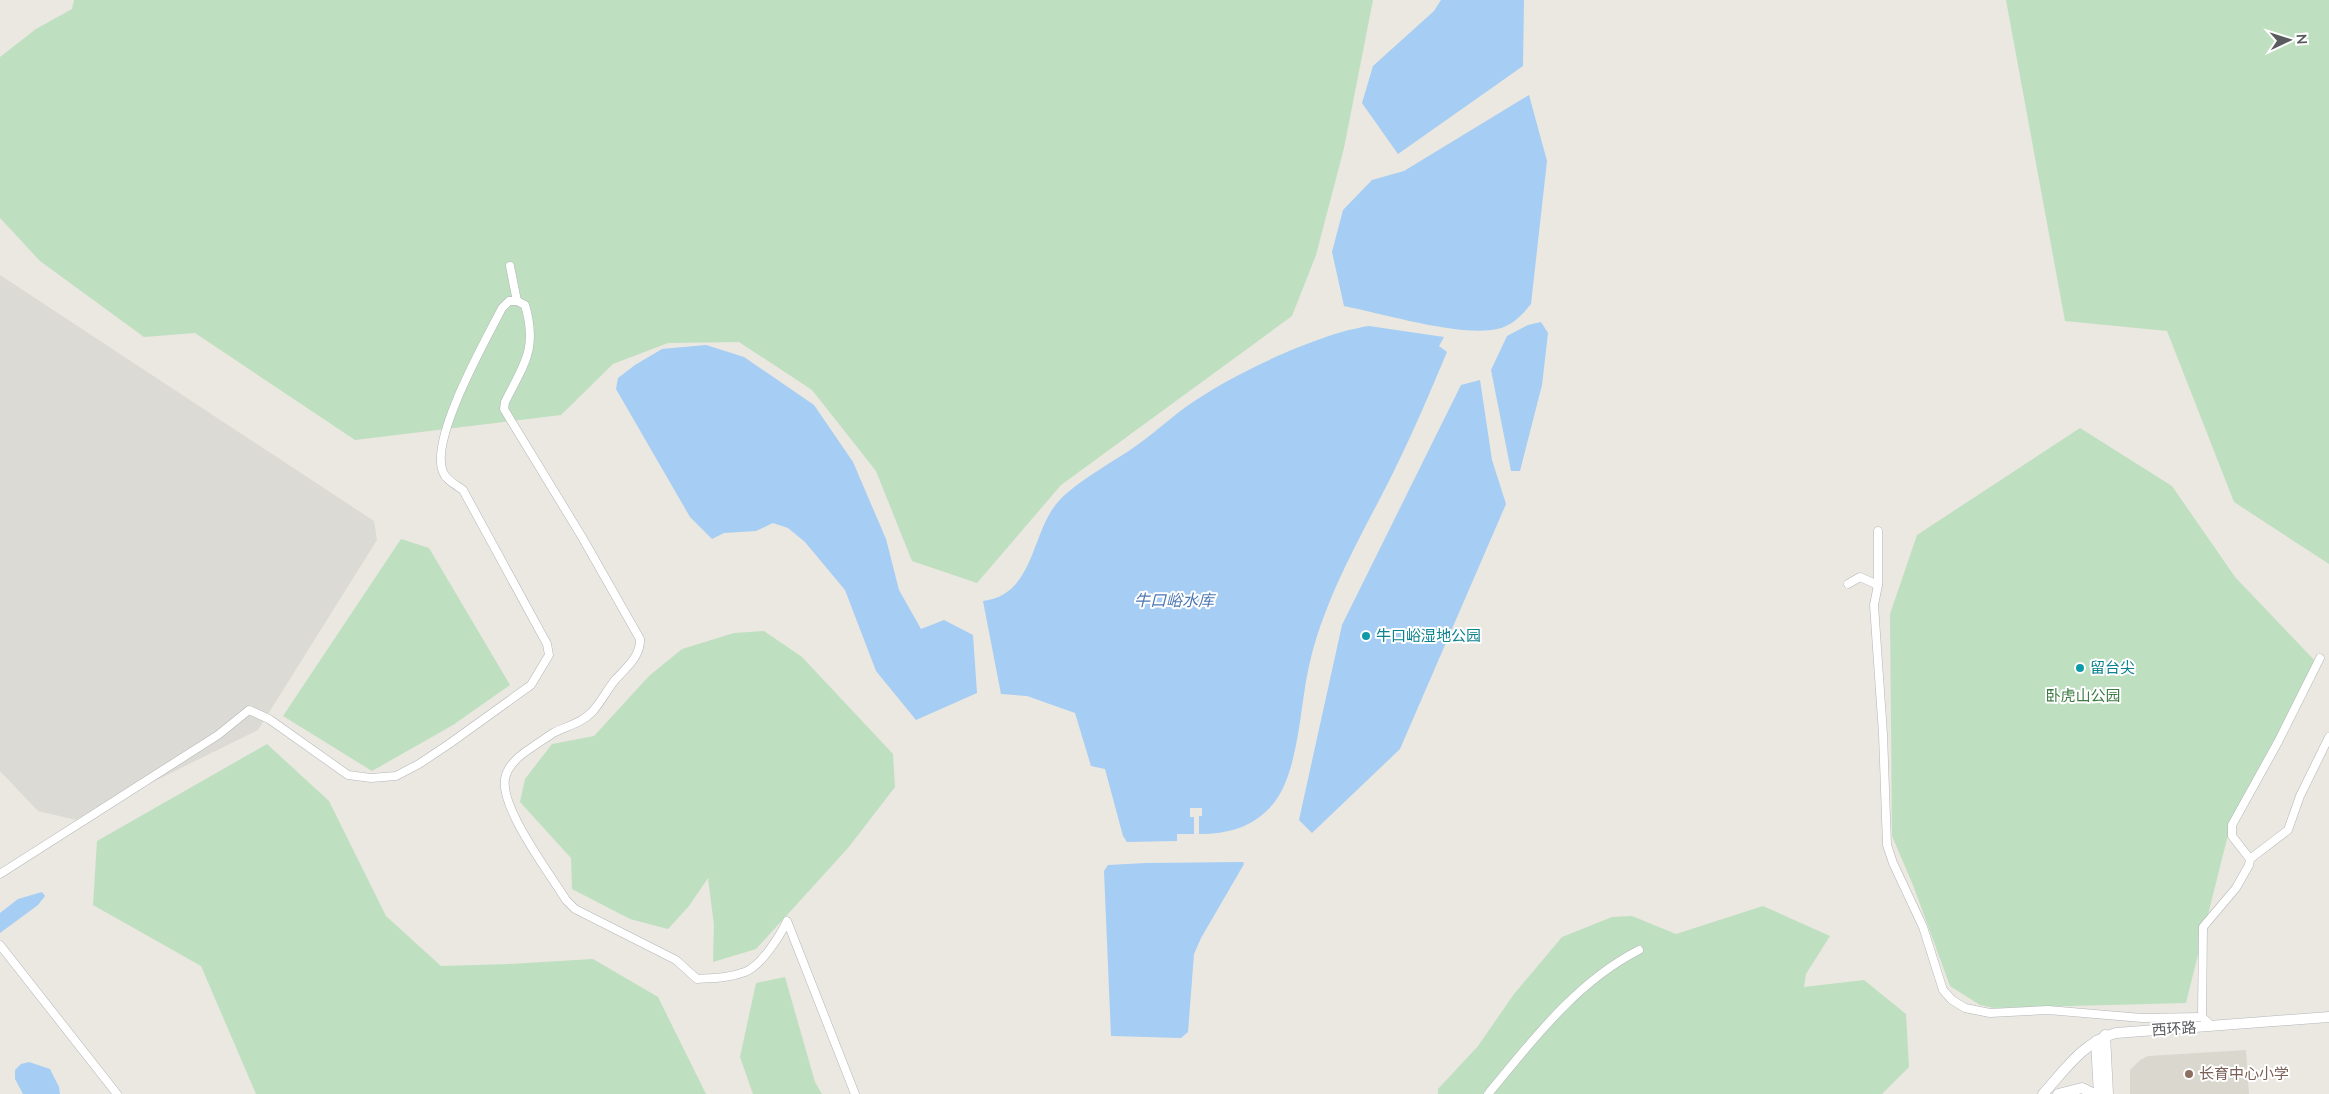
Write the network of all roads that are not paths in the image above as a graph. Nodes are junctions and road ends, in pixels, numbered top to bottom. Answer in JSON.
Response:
{"nodes":[{"id":1,"x":510,"y":266,"type":"dead end"},
{"id":2,"x":517,"y":300,"type":"junction"},
{"id":3,"x":1878,"y":531,"type":"dead end"},
{"id":4,"x":1848,"y":584,"type":"dead end"},
{"id":5,"x":1878,"y":586,"type":"junction"},
{"id":6,"x":2320,"y":658,"type":"dead end"},
{"id":7,"x":2329,"y":737,"type":"edge"},
{"id":8,"x":2250,"y":859,"type":"junction"},
{"id":9,"x":0,"y":874,"type":"edge"},
{"id":10,"x":0,"y":945,"type":"edge"},
{"id":11,"x":1639,"y":950,"type":"dead end"},
{"id":12,"x":2202,"y":1017,"type":"junction"},
{"id":13,"x":2329,"y":1017,"type":"edge"},
{"id":14,"x":2329,"y":1023,"type":"edge"},
{"id":15,"x":2212,"y":1026,"type":"junction"},
{"id":16,"x":2101,"y":1042,"type":"junction"},
{"id":17,"x":117,"y":1094,"type":"edge"},
{"id":18,"x":855,"y":1094,"type":"edge"},
{"id":19,"x":1488,"y":1094,"type":"edge"},
{"id":20,"x":2042,"y":1094,"type":"edge"},
{"id":21,"x":2051,"y":1094,"type":"edge"},
{"id":22,"x":2058,"y":1094,"type":"edge"},
{"id":23,"x":2094,"y":1094,"type":"edge"},
{"id":24,"x":2098,"y":1094,"type":"edge"},
{"id":25,"x":2108,"y":1094,"type":"edge"}],
"edges":[{"from":1,"to":2,"type":"street"},
{"from":2,"to":9,"type":"street"},
{"from":2,"to":18,"type":"street"},
{"from":3,"to":5,"type":"street"},
{"from":4,"to":5,"type":"street"},
{"from":5,"to":12,"type":"street"},
{"from":6,"to":8,"type":"street"},
{"from":7,"to":8,"type":"street"},
{"from":8,"to":12,"type":"street"},
{"from":10,"to":17,"type":"street"},
{"from":11,"to":19,"type":"street"},
{"from":12,"to":15,"type":"street"},
{"from":13,"to":15,"type":"main road","name":"西环路"},
{"from":14,"to":16,"type":"main road","name":"西环路"},
{"from":15,"to":16,"type":"main road","name":"西环路"},
{"from":16,"to":20,"type":"main road"},
{"from":16,"to":21,"type":"main road"},
{"from":16,"to":24,"type":"main road"},
{"from":16,"to":25,"type":"main road"},
{"from":22,"to":23,"type":"main road"}]}
